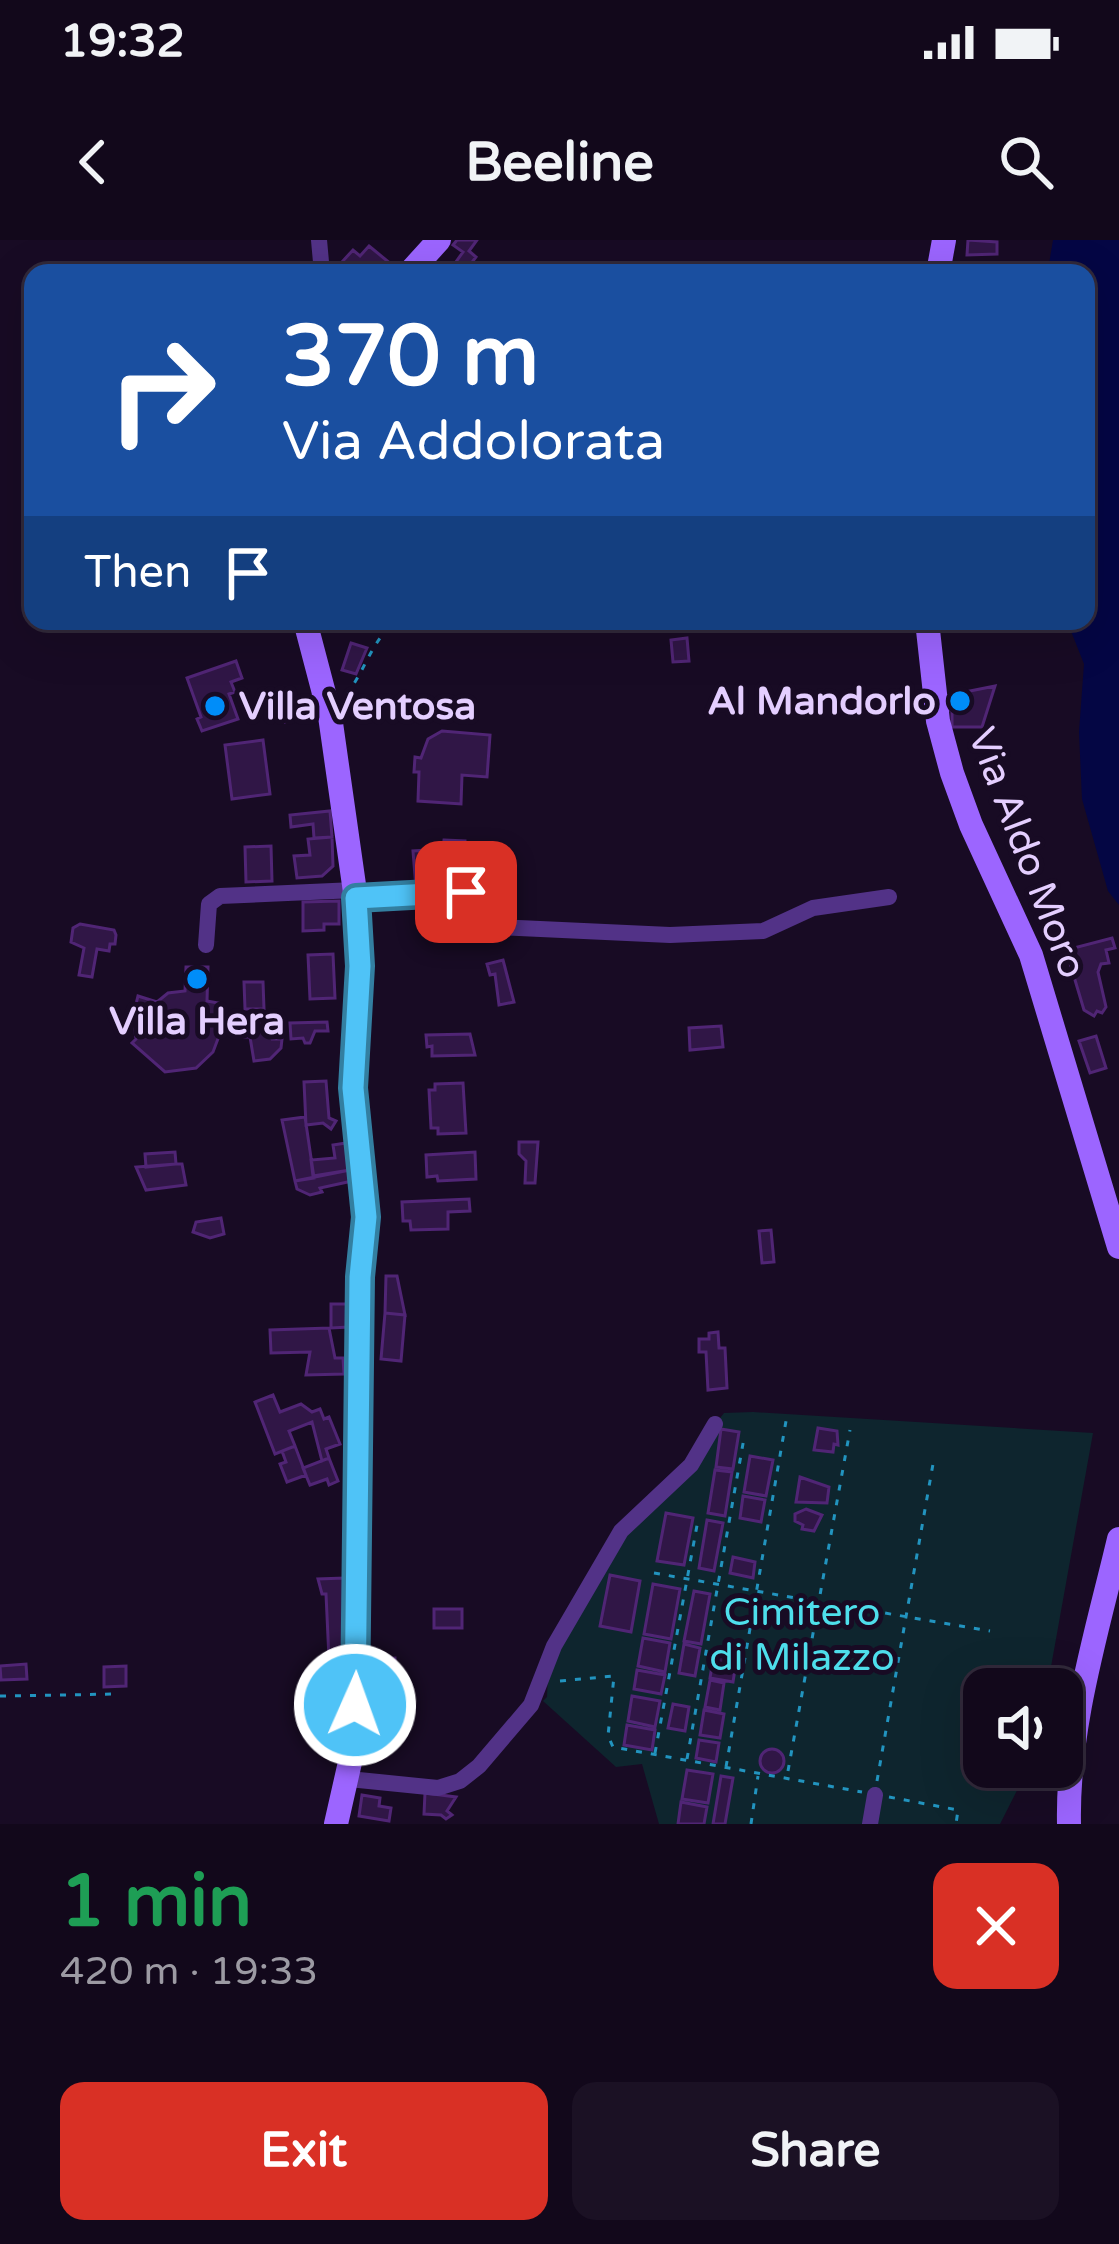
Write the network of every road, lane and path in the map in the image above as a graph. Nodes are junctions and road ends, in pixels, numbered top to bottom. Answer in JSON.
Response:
{"nodes":[{"id":1,"x":439,"y":240,"type":"edge"},
{"id":2,"x":417,"y":264,"type":"edge"},
{"id":3,"x":307,"y":630,"type":"edge"},
{"id":4,"x":386,"y":630,"type":"edge"},
{"id":5,"x":928,"y":630,"type":"edge"},
{"id":6,"x":330,"y":716,"type":"junction"},
{"id":7,"x":356,"y":894,"type":"junction"},
{"id":8,"x":890,"y":897,"type":"dead end"},
{"id":9,"x":206,"y":945,"type":"dead end"},
{"id":10,"x":1119,"y":1246,"type":"edge"},
{"id":11,"x":786,"y":1421,"type":"dead end"},
{"id":12,"x":715,"y":1424,"type":"dead end"},
{"id":13,"x":850,"y":1430,"type":"dead end"},
{"id":14,"x":744,"y":1438,"type":"dead end"},
{"id":15,"x":933,"y":1464,"type":"dead end"},
{"id":16,"x":698,"y":1520,"type":"dead end"},
{"id":17,"x":1119,"y":1539,"type":"edge"},
{"id":18,"x":655,"y":1573,"type":"dead end"},
{"id":19,"x":687,"y":1578,"type":"junction"},
{"id":20,"x":718,"y":1583,"type":"junction"},
{"id":21,"x":757,"y":1590,"type":"junction"},
{"id":22,"x":823,"y":1603,"type":"junction"},
{"id":23,"x":905,"y":1617,"type":"junction"},
{"id":24,"x":990,"y":1631,"type":"dead end"},
{"id":25,"x":541,"y":1681,"type":"junction"},
{"id":26,"x":118,"y":1694,"type":"dead end"},
{"id":27,"x":0,"y":1696,"type":"edge"},
{"id":28,"x":655,"y":1755,"type":"junction"},
{"id":29,"x":687,"y":1761,"type":"junction"},
{"id":30,"x":726,"y":1769,"type":"junction"},
{"id":31,"x":788,"y":1771,"type":"dead end"},
{"id":32,"x":758,"y":1775,"type":"junction"},
{"id":33,"x":349,"y":1779,"type":"junction"},
{"id":34,"x":875,"y":1795,"type":"junction"},
{"id":35,"x":336,"y":1824,"type":"edge"},
{"id":36,"x":751,"y":1824,"type":"edge"},
{"id":37,"x":870,"y":1824,"type":"edge"},
{"id":38,"x":956,"y":1824,"type":"edge"},
{"id":39,"x":1070,"y":1824,"type":"edge"}],
"edges":[{"from":1,"to":2,"type":"street"},
{"from":3,"to":6,"type":"street"},
{"from":4,"to":6,"type":"path"},
{"from":5,"to":10,"type":"street","name":"Via Aldo Moro"},
{"from":6,"to":7,"type":"street"},
{"from":7,"to":8,"type":"street"},
{"from":7,"to":9,"type":"street"},
{"from":7,"to":33,"type":"street"},
{"from":11,"to":21,"type":"path"},
{"from":12,"to":25,"type":"street"},
{"from":13,"to":22,"type":"path"},
{"from":14,"to":20,"type":"path"},
{"from":15,"to":23,"type":"path"},
{"from":16,"to":19,"type":"path"},
{"from":17,"to":39,"type":"street"},
{"from":18,"to":19,"type":"path"},
{"from":19,"to":20,"type":"path"},
{"from":19,"to":28,"type":"path"},
{"from":20,"to":21,"type":"path"},
{"from":20,"to":29,"type":"path"},
{"from":21,"to":22,"type":"path"},
{"from":21,"to":30,"type":"path"},
{"from":22,"to":23,"type":"path"},
{"from":22,"to":31,"type":"path"},
{"from":23,"to":24,"type":"path"},
{"from":23,"to":34,"type":"path"},
{"from":25,"to":28,"type":"path"},
{"from":25,"to":33,"type":"street"},
{"from":26,"to":27,"type":"path"},
{"from":28,"to":29,"type":"path"},
{"from":29,"to":30,"type":"path"},
{"from":30,"to":32,"type":"path"},
{"from":32,"to":34,"type":"path"},
{"from":32,"to":36,"type":"path"},
{"from":33,"to":35,"type":"street"},
{"from":34,"to":37,"type":"street"},
{"from":34,"to":38,"type":"path"}]}
